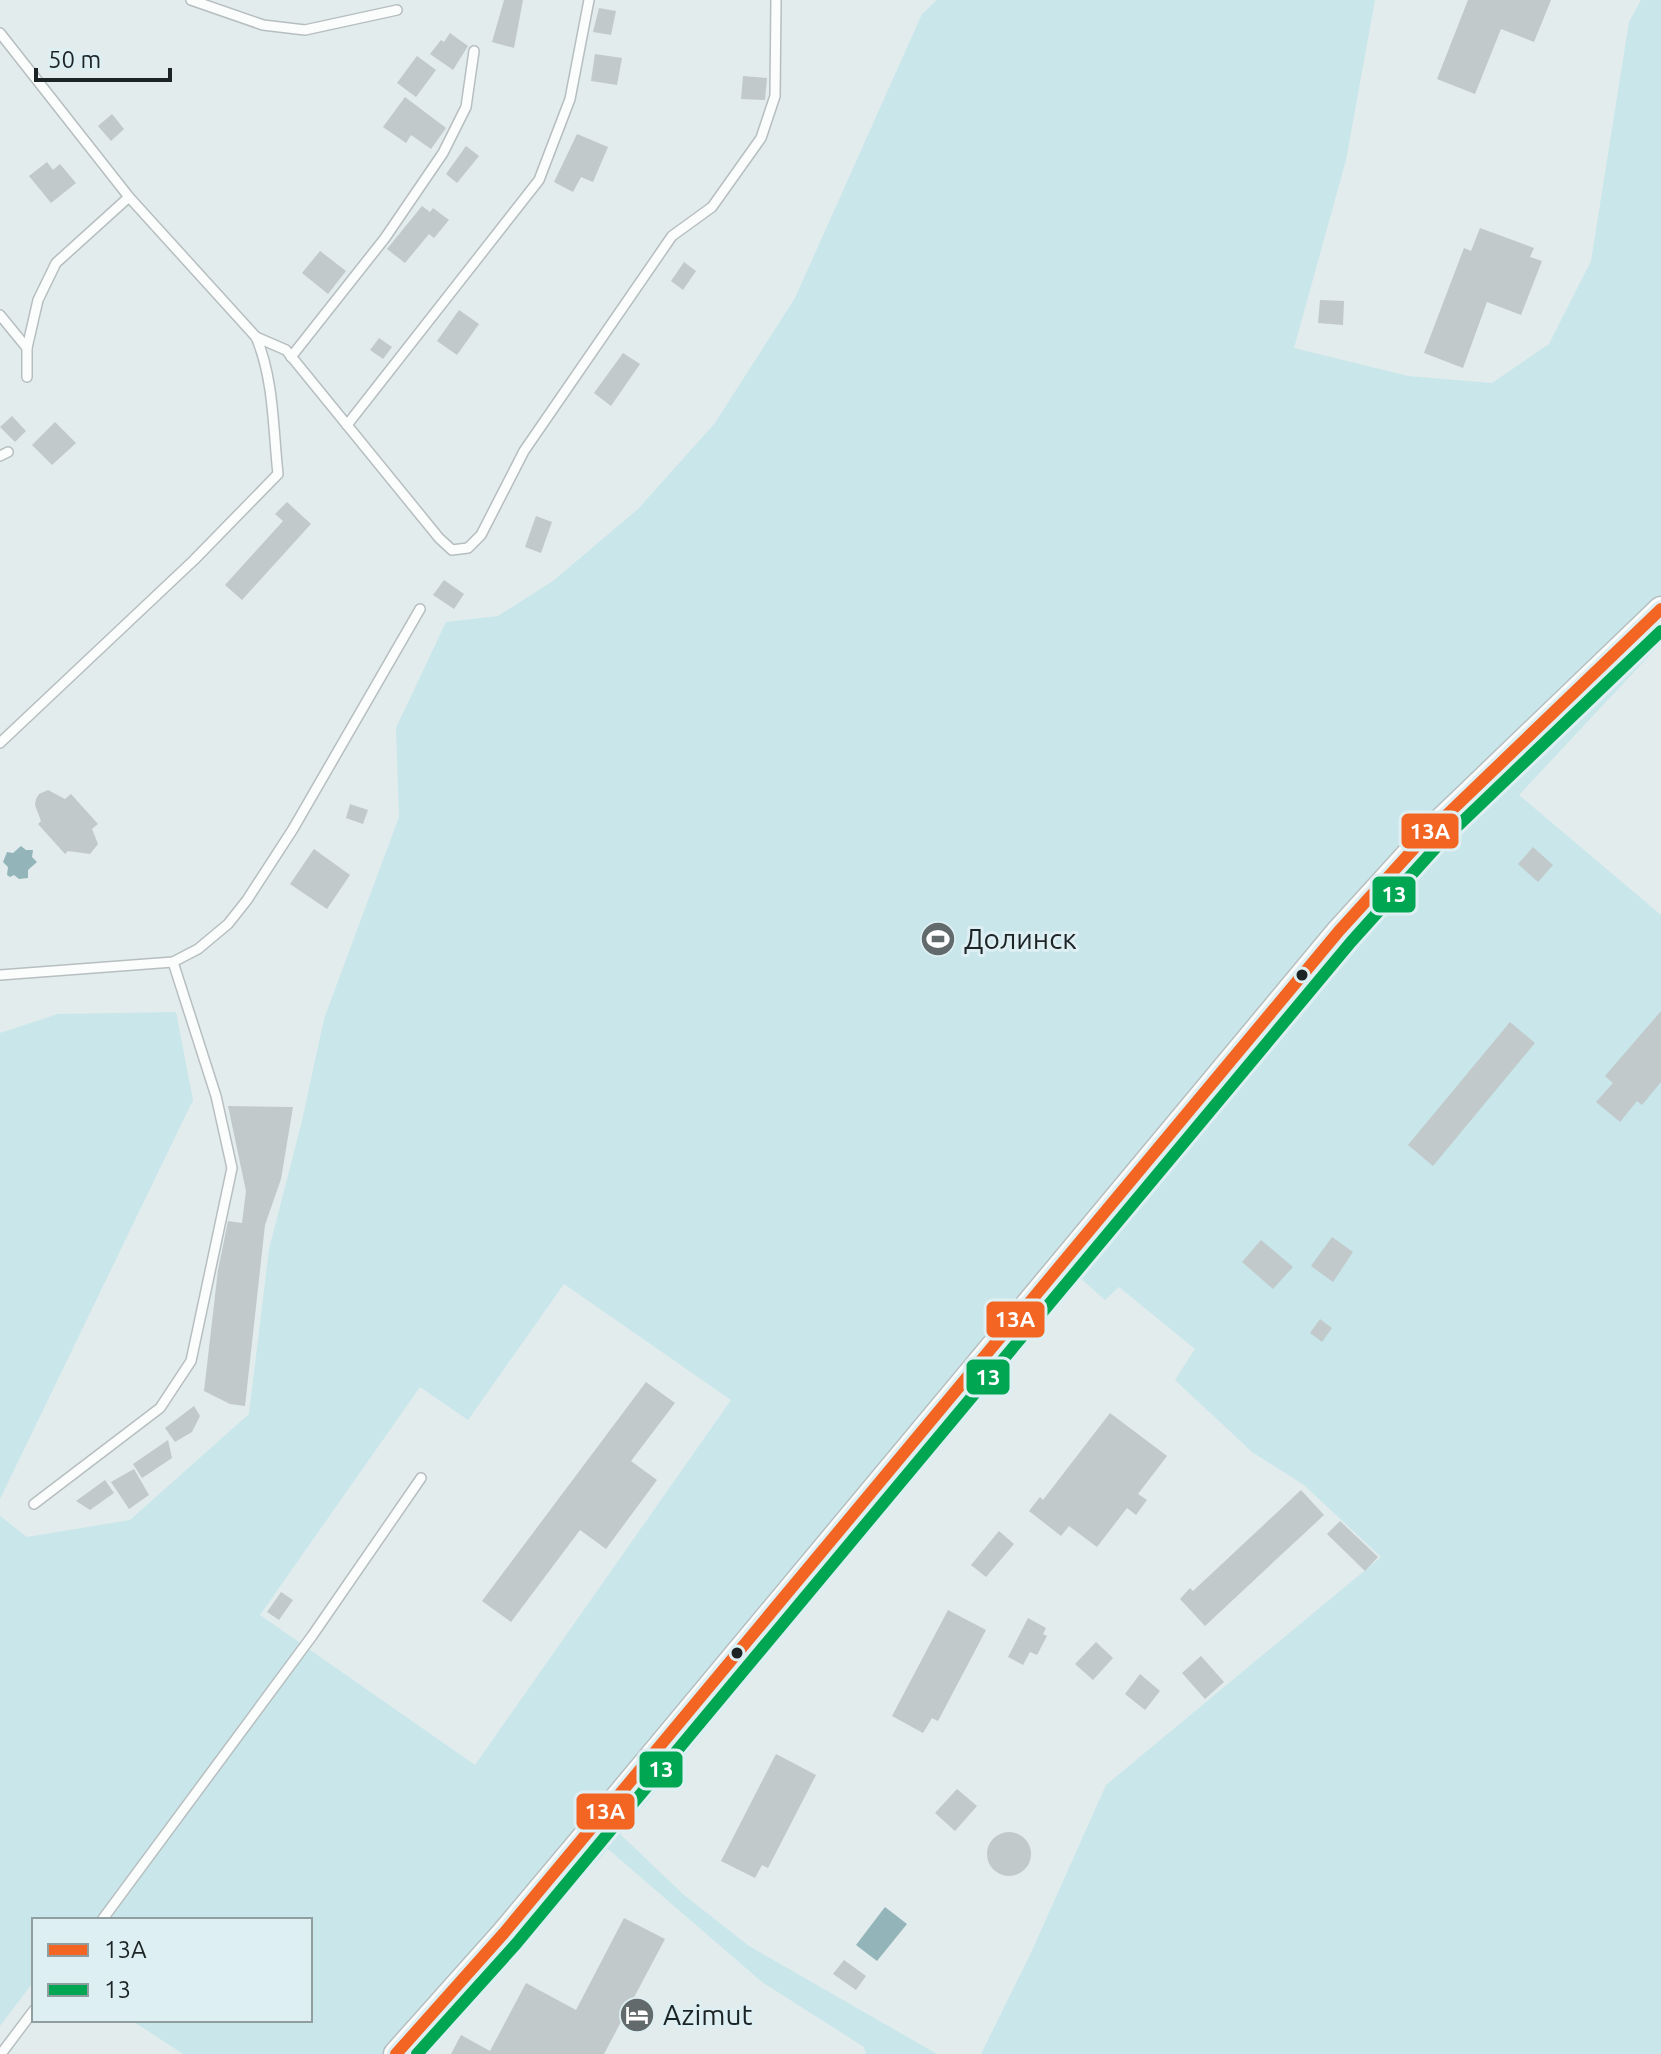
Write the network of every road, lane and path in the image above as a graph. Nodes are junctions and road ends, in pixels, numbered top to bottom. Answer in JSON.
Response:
{"nodes":[{"id":1,"x":191,"y":0,"type":"edge"},
{"id":2,"x":589,"y":0,"type":"edge"},
{"id":3,"x":776,"y":0,"type":"edge"},
{"id":4,"x":397,"y":10,"type":"dead end"},
{"id":5,"x":0,"y":33,"type":"edge"},
{"id":6,"x":474,"y":51,"type":"dead end"},
{"id":7,"x":129,"y":197,"type":"junction"},
{"id":8,"x":0,"y":315,"type":"edge"},
{"id":9,"x":256,"y":337,"type":"junction"},
{"id":10,"x":27,"y":348,"type":"junction"},
{"id":11,"x":291,"y":357,"type":"junction"},
{"id":12,"x":27,"y":377,"type":"dead end"},
{"id":13,"x":347,"y":425,"type":"junction"},
{"id":14,"x":420,"y":609,"type":"dead end"},
{"id":15,"x":1661,"y":609,"type":"edge"},
{"id":16,"x":0,"y":743,"type":"edge"},
{"id":17,"x":173,"y":962,"type":"junction"},
{"id":18,"x":0,"y":975,"type":"edge"},
{"id":19,"x":421,"y":1478,"type":"dead end"},
{"id":20,"x":34,"y":1504,"type":"dead end"},
{"id":21,"x":103,"y":1918,"type":"edge"},
{"id":22,"x":32,"y":2013,"type":"edge"},
{"id":23,"x":1,"y":2054,"type":"edge"},
{"id":24,"x":396,"y":2054,"type":"edge"}],
"edges":[{"from":1,"to":4,"type":"lane"},
{"from":2,"to":13,"type":"lane"},
{"from":3,"to":13,"type":"lane"},
{"from":5,"to":7,"type":"lane"},
{"from":6,"to":11,"type":"lane"},
{"from":7,"to":9,"type":"lane"},
{"from":7,"to":10,"type":"lane"},
{"from":8,"to":10,"type":"lane"},
{"from":9,"to":11,"type":"lane"},
{"from":9,"to":16,"type":"lane"},
{"from":10,"to":12,"type":"lane"},
{"from":11,"to":13,"type":"lane"},
{"from":14,"to":17,"type":"lane"},
{"from":15,"to":24,"type":"street"},
{"from":17,"to":18,"type":"lane"},
{"from":17,"to":20,"type":"lane"},
{"from":19,"to":21,"type":"lane"},
{"from":22,"to":23,"type":"lane"}]}
